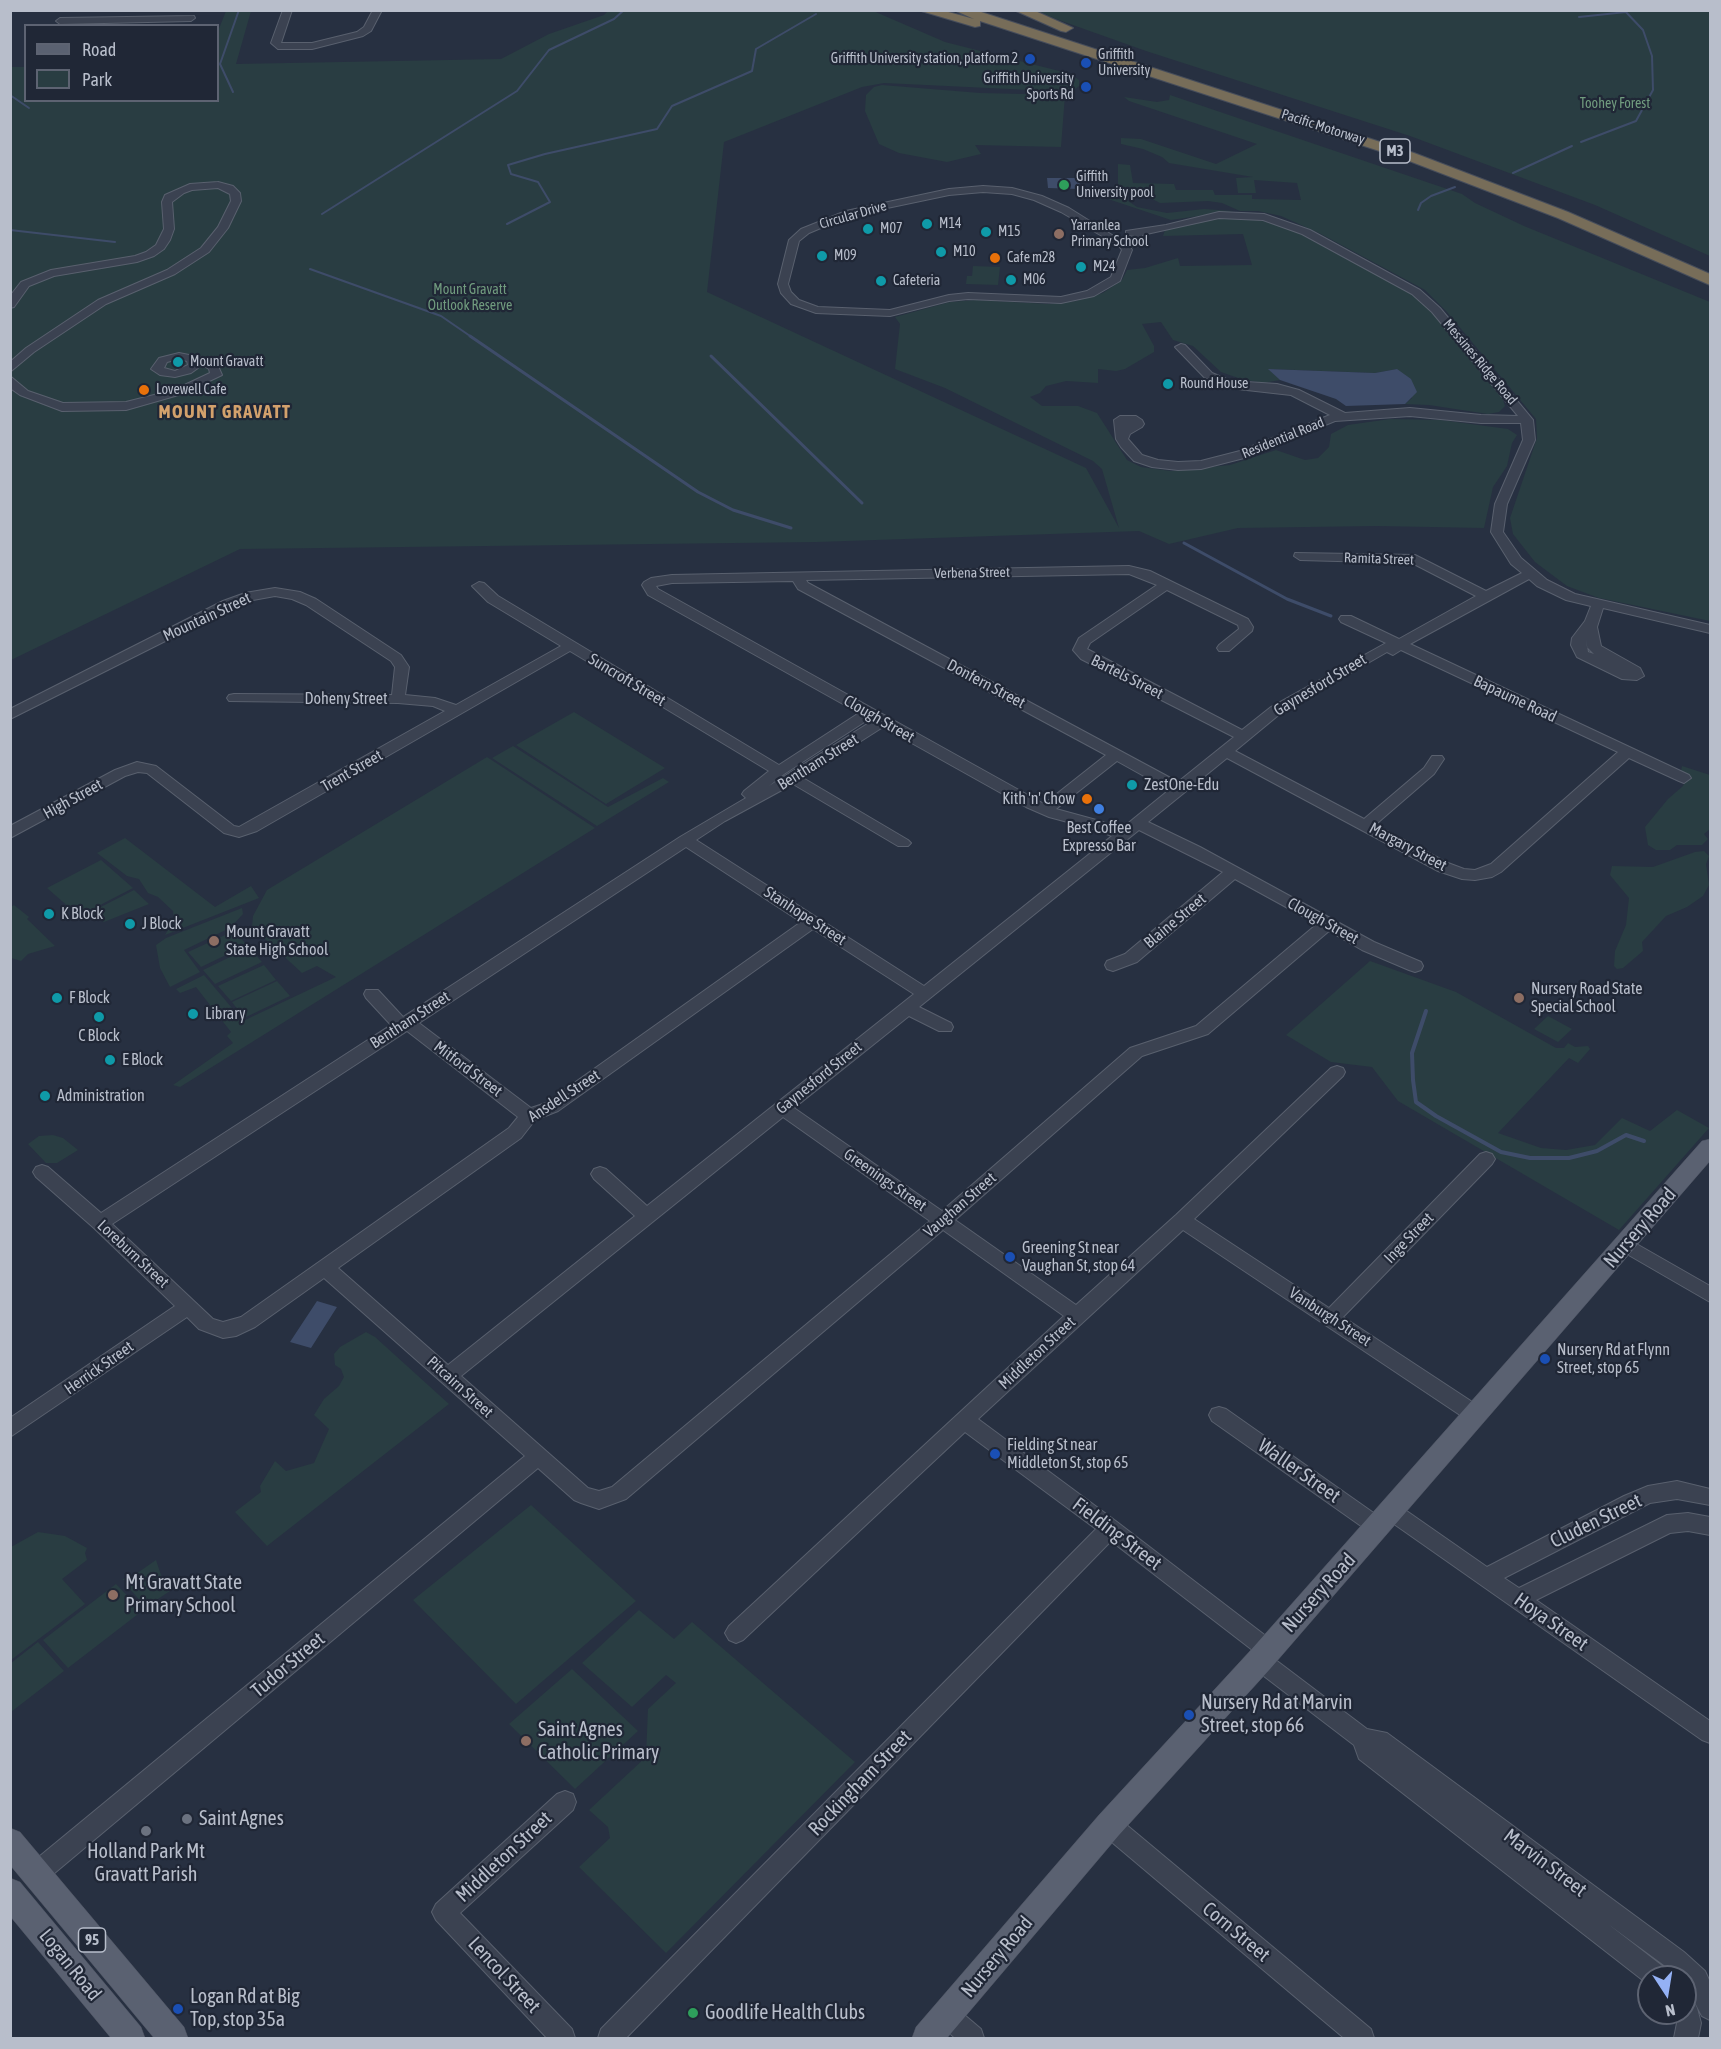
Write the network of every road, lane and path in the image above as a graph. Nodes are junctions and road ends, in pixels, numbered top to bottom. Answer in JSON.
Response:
{"nodes":[{"id":1,"x":66,"y":10,"type":"edge"},
{"id":2,"x":288,"y":10,"type":"edge"},
{"id":3,"x":378,"y":10,"type":"edge"},
{"id":4,"x":924,"y":10,"type":"edge"},
{"id":5,"x":960,"y":10,"type":"edge"},
{"id":6,"x":990,"y":10,"type":"edge"},
{"id":7,"x":1020,"y":10,"type":"edge"},
{"id":8,"x":190,"y":18,"type":"edge"},
{"id":9,"x":59,"y":23,"type":"edge"},
{"id":10,"x":1077,"y":32,"type":"dead end"},
{"id":11,"x":1116,"y":46,"type":"dead end"},
{"id":12,"x":1070,"y":47,"type":"junction"},
{"id":13,"x":1252,"y":94,"type":"junction"},
{"id":14,"x":1125,"y":236,"type":"junction"},
{"id":15,"x":1124,"y":245,"type":"junction"},
{"id":16,"x":1710,"y":267,"type":"edge"},
{"id":17,"x":1710,"y":280,"type":"edge"},
{"id":18,"x":10,"y":304,"type":"edge"},
{"id":19,"x":1181,"y":347,"type":"dead end"},
{"id":20,"x":189,"y":357,"type":"junction"},
{"id":21,"x":10,"y":369,"type":"edge"},
{"id":22,"x":187,"y":371,"type":"junction"},
{"id":23,"x":10,"y":379,"type":"edge"},
{"id":24,"x":207,"y":380,"type":"junction"},
{"id":25,"x":1343,"y":417,"type":"junction"},
{"id":26,"x":1527,"y":420,"type":"junction"},
{"id":27,"x":1122,"y":439,"type":"dead end"},
{"id":28,"x":1300,"y":556,"type":"dead end"},
{"id":29,"x":1530,"y":575,"type":"junction"},
{"id":30,"x":796,"y":576,"type":"junction"},
{"id":31,"x":652,"y":583,"type":"joint"},
{"id":32,"x":1167,"y":585,"type":"junction"},
{"id":33,"x":479,"y":586,"type":"dead end"},
{"id":34,"x":1486,"y":596,"type":"junction"},
{"id":35,"x":1598,"y":605,"type":"junction"},
{"id":36,"x":1346,"y":619,"type":"dead end"},
{"id":37,"x":1591,"y":623,"type":"junction"},
{"id":38,"x":1710,"y":629,"type":"edge"},
{"id":39,"x":1400,"y":644,"type":"junction"},
{"id":40,"x":570,"y":646,"type":"junction"},
{"id":41,"x":1224,"y":648,"type":"dead end"},
{"id":42,"x":234,"y":698,"type":"dead end"},
{"id":43,"x":398,"y":699,"type":"junction"},
{"id":44,"x":457,"y":711,"type":"junction"},
{"id":45,"x":869,"y":713,"type":"junction"},
{"id":46,"x":10,"y":715,"type":"edge"},
{"id":47,"x":882,"y":721,"type":"junction"},
{"id":48,"x":1242,"y":736,"type":"junction"},
{"id":49,"x":1627,"y":752,"type":"junction"},
{"id":50,"x":1117,"y":754,"type":"junction"},
{"id":51,"x":1232,"y":755,"type":"junction"},
{"id":52,"x":1437,"y":759,"type":"dead end"},
{"id":53,"x":137,"y":767,"type":"joint"},
{"id":54,"x":779,"y":771,"type":"junction"},
{"id":55,"x":793,"y":778,"type":"junction"},
{"id":56,"x":1684,"y":778,"type":"dead end"},
{"id":57,"x":1185,"y":785,"type":"junction"},
{"id":58,"x":1047,"y":811,"type":"junction"},
{"id":59,"x":720,"y":818,"type":"junction"},
{"id":60,"x":1137,"y":822,"type":"junction"},
{"id":61,"x":1365,"y":825,"type":"junction"},
{"id":62,"x":10,"y":833,"type":"edge"},
{"id":63,"x":1123,"y":835,"type":"junction"},
{"id":64,"x":686,"y":840,"type":"junction"},
{"id":65,"x":903,"y":843,"type":"dead end"},
{"id":66,"x":1233,"y":872,"type":"junction"},
{"id":67,"x":813,"y":921,"type":"junction"},
{"id":68,"x":1327,"y":924,"type":"junction"},
{"id":69,"x":1113,"y":965,"type":"dead end"},
{"id":70,"x":1415,"y":966,"type":"dead end"},
{"id":71,"x":924,"y":993,"type":"junction"},
{"id":72,"x":372,"y":994,"type":"dead end"},
{"id":73,"x":907,"y":1008,"type":"junction"},
{"id":74,"x":404,"y":1024,"type":"junction"},
{"id":75,"x":945,"y":1028,"type":"dead end"},
{"id":76,"x":1337,"y":1072,"type":"dead end"},
{"id":77,"x":782,"y":1108,"type":"junction"},
{"id":78,"x":529,"y":1116,"type":"junction"},
{"id":79,"x":1710,"y":1147,"type":"edge"},
{"id":80,"x":1486,"y":1159,"type":"dead end"},
{"id":81,"x":42,"y":1172,"type":"dead end"},
{"id":82,"x":600,"y":1174,"type":"dead end"},
{"id":83,"x":647,"y":1217,"type":"junction"},
{"id":84,"x":943,"y":1220,"type":"junction"},
{"id":85,"x":1182,"y":1220,"type":"junction"},
{"id":86,"x":100,"y":1223,"type":"junction"},
{"id":87,"x":1626,"y":1245,"type":"junction"},
{"id":88,"x":324,"y":1268,"type":"junction"},
{"id":89,"x":1710,"y":1295,"type":"edge"},
{"id":90,"x":188,"y":1307,"type":"junction"},
{"id":91,"x":1077,"y":1315,"type":"junction"},
{"id":92,"x":1332,"y":1317,"type":"junction"},
{"id":93,"x":226,"y":1330,"type":"joint"},
{"id":94,"x":448,"y":1376,"type":"junction"},
{"id":95,"x":1219,"y":1415,"type":"dead end"},
{"id":96,"x":1476,"y":1415,"type":"junction"},
{"id":97,"x":964,"y":1420,"type":"junction"},
{"id":98,"x":10,"y":1429,"type":"edge"},
{"id":99,"x":538,"y":1457,"type":"junction"},
{"id":100,"x":1710,"y":1497,"type":"edge"},
{"id":101,"x":599,"y":1500,"type":"joint"},
{"id":102,"x":1384,"y":1519,"type":"junction"},
{"id":103,"x":1710,"y":1526,"type":"edge"},
{"id":104,"x":1110,"y":1528,"type":"junction"},
{"id":105,"x":1487,"y":1577,"type":"junction"},
{"id":106,"x":1518,"y":1599,"type":"junction"},
{"id":107,"x":736,"y":1633,"type":"dead end"},
{"id":108,"x":1264,"y":1655,"type":"junction"},
{"id":109,"x":1710,"y":1733,"type":"edge"},
{"id":110,"x":1363,"y":1739,"type":"junction"},
{"id":111,"x":565,"y":1802,"type":"dead end"},
{"id":112,"x":1110,"y":1825,"type":"junction"},
{"id":113,"x":10,"y":1842,"type":"edge"},
{"id":114,"x":37,"y":1873,"type":"junction"},
{"id":115,"x":10,"y":1892,"type":"edge"},
{"id":116,"x":444,"y":1912,"type":"joint"},
{"id":117,"x":1642,"y":1965,"type":"edge"},
{"id":118,"x":1682,"y":1965,"type":"edge"},
{"id":119,"x":947,"y":2015,"type":"junction"},
{"id":120,"x":130,"y":2038,"type":"edge"},
{"id":121,"x":174,"y":2038,"type":"edge"},
{"id":122,"x":563,"y":2038,"type":"edge"},
{"id":123,"x":610,"y":2038,"type":"edge"},
{"id":124,"x":927,"y":2038,"type":"edge"},
{"id":125,"x":972,"y":2038,"type":"edge"},
{"id":126,"x":1362,"y":2038,"type":"edge"}],
"edges":[{"from":1,"to":9,"type":"street"},
{"from":2,"to":3,"type":"street"},
{"from":4,"to":12,"type":"highway"},
{"from":5,"to":12,"type":"highway","name":"Pacific Motorway","number":"M3"},
{"from":6,"to":13,"type":"highway","name":"Pacific Motorway","number":"M3"},
{"from":7,"to":10,"type":"highway"},
{"from":8,"to":9,"type":"street"},
{"from":11,"to":13,"type":"highway"},
{"from":12,"to":17,"type":"highway","name":"Pacific Motorway","number":"M3"},
{"from":13,"to":16,"type":"highway","name":"Pacific Motorway","number":"M3"},
{"from":14,"to":15,"type":"street","name":"Circular Drive"},
{"from":14,"to":15,"type":"street","name":"Messines Ridge Road"},
{"from":14,"to":15,"type":"street","name":"Circular Drive"},
{"from":14,"to":26,"type":"street","name":"Messines Ridge Road"},
{"from":18,"to":21,"type":"street"},
{"from":19,"to":25,"type":"street"},
{"from":20,"to":22,"type":"street"},
{"from":20,"to":22,"type":"street"},
{"from":20,"to":24,"type":"street"},
{"from":22,"to":24,"type":"street"},
{"from":23,"to":24,"type":"street"},
{"from":25,"to":26,"type":"street","name":"Residential Road"},
{"from":25,"to":27,"type":"street","name":"Residential Road"},
{"from":26,"to":29,"type":"street","name":"Messines Ridge Road"},
{"from":28,"to":34,"type":"street","name":"Ramita Street"},
{"from":29,"to":34,"type":"street","name":"Gaynesford Street"},
{"from":29,"to":35,"type":"street","name":"Messines Ridge Road"},
{"from":30,"to":31,"type":"street","name":"Verbena Street"},
{"from":30,"to":32,"type":"street","name":"Verbena Street"},
{"from":30,"to":50,"type":"street","name":"Donfern Street"},
{"from":31,"to":45,"type":"street","name":"Clough Street"},
{"from":32,"to":41,"type":"street","name":"Verbena Street"},
{"from":32,"to":48,"type":"street","name":"Bartels Street"},
{"from":33,"to":40,"type":"street","name":"Suncroft Street"},
{"from":34,"to":39,"type":"street","name":"Gaynesford Street"},
{"from":35,"to":37,"type":"street"},
{"from":35,"to":38,"type":"street","name":"Messines Ridge Road"},
{"from":36,"to":39,"type":"street","name":"Bapaume Road"},
{"from":37,"to":37,"type":"street"},
{"from":39,"to":48,"type":"street","name":"Gaynesford Street"},
{"from":39,"to":49,"type":"street","name":"Bapaume Road"},
{"from":39,"to":51,"type":"street","name":"Gaynesford Street"},
{"from":40,"to":44,"type":"street","name":"Trent Street"},
{"from":40,"to":54,"type":"street","name":"Suncroft Street"},
{"from":42,"to":43,"type":"street","name":"Doheny Street"},
{"from":43,"to":44,"type":"street","name":"Doheny Street"},
{"from":43,"to":46,"type":"street","name":"Mountain Street"},
{"from":44,"to":53,"type":"street","name":"Trent Street"},
{"from":45,"to":47,"type":"street","name":"Clough Street"},
{"from":45,"to":54,"type":"street","name":"Bentham Street"},
{"from":47,"to":55,"type":"street","name":"Bentham Street"},
{"from":47,"to":58,"type":"street","name":"Clough Street"},
{"from":48,"to":57,"type":"street","name":"Gaynesford Street"},
{"from":49,"to":56,"type":"street","name":"Bapaume Road"},
{"from":49,"to":61,"type":"street","name":"Margary Street"},
{"from":50,"to":57,"type":"street","name":"Donfern Street"},
{"from":50,"to":58,"type":"street"},
{"from":51,"to":57,"type":"street","name":"Gaynesford Street"},
{"from":51,"to":61,"type":"street","name":"Margary Street"},
{"from":52,"to":61,"type":"street"},
{"from":53,"to":62,"type":"street","name":"High Street"},
{"from":54,"to":59,"type":"street","name":"Bentham Street"},
{"from":55,"to":59,"type":"street","name":"Bentham Street"},
{"from":55,"to":65,"type":"street"},
{"from":57,"to":60,"type":"street","name":"Gaynesford Street"},
{"from":58,"to":63,"type":"street","name":"Clough Street"},
{"from":59,"to":64,"type":"street","name":"Bentham Street"},
{"from":60,"to":63,"type":"street","name":"Gaynesford Street"},
{"from":60,"to":66,"type":"street","name":"Clough Street"},
{"from":63,"to":71,"type":"street","name":"Gaynesford Street"},
{"from":64,"to":67,"type":"street","name":"Stanhope Street"},
{"from":64,"to":74,"type":"street","name":"Bentham Street"},
{"from":66,"to":68,"type":"street","name":"Clough Street"},
{"from":66,"to":69,"type":"street","name":"Blaine Street"},
{"from":67,"to":71,"type":"street","name":"Stanhope Street"},
{"from":67,"to":78,"type":"street","name":"Ansdell Street"},
{"from":68,"to":70,"type":"street","name":"Clough Street"},
{"from":68,"to":84,"type":"street","name":"Vaughan Street"},
{"from":71,"to":73,"type":"street","name":"Gaynesford Street"},
{"from":72,"to":74,"type":"street","name":"Mitford Street"},
{"from":73,"to":75,"type":"street"},
{"from":73,"to":77,"type":"street","name":"Gaynesford Street"},
{"from":74,"to":78,"type":"street","name":"Mitford Street"},
{"from":74,"to":86,"type":"street","name":"Bentham Street"},
{"from":76,"to":85,"type":"street","name":"Middleton Street"},
{"from":77,"to":83,"type":"street","name":"Gaynesford Street"},
{"from":77,"to":84,"type":"street","name":"Greenings Street"},
{"from":78,"to":88,"type":"street","name":"Ansdell Street"},
{"from":79,"to":87,"type":"main road","name":"Nursery Road"},
{"from":80,"to":92,"type":"street","name":"Inge Street"},
{"from":81,"to":86,"type":"street","name":"Loreburn Street"},
{"from":82,"to":83,"type":"street"},
{"from":83,"to":94,"type":"street","name":"Gaynesford Street"},
{"from":84,"to":91,"type":"street","name":"Greenings Street"},
{"from":84,"to":101,"type":"street","name":"Vaughan Street"},
{"from":85,"to":91,"type":"street","name":"Middleton Street"},
{"from":85,"to":92,"type":"street","name":"Vanburgh Street"},
{"from":86,"to":90,"type":"street","name":"Loreburn Street"},
{"from":87,"to":89,"type":"street"},
{"from":87,"to":96,"type":"main road","name":"Nursery Road"},
{"from":88,"to":93,"type":"street","name":"Ansdell Street"},
{"from":88,"to":94,"type":"street","name":"Pitcairn Street"},
{"from":90,"to":93,"type":"street","name":"Loreburn Street"},
{"from":90,"to":98,"type":"street","name":"Herrick Street"},
{"from":91,"to":97,"type":"street","name":"Middleton Street"},
{"from":92,"to":96,"type":"street","name":"Vanburgh Street"},
{"from":94,"to":99,"type":"street","name":"Pitcairn Street"},
{"from":95,"to":102,"type":"street","name":"Waller Street"},
{"from":96,"to":102,"type":"main road","name":"Nursery Road"},
{"from":97,"to":104,"type":"street","name":"Fielding Street"},
{"from":97,"to":107,"type":"street","name":"Middleton Street"},
{"from":99,"to":101,"type":"street","name":"Pitcairn Street"},
{"from":99,"to":114,"type":"street","name":"Tudor Street"},
{"from":100,"to":105,"type":"street","name":"Cluden Street"},
{"from":102,"to":105,"type":"street","name":"Hoya Street"},
{"from":102,"to":108,"type":"main road","name":"Nursery Road"},
{"from":103,"to":106,"type":"street","name":"Cluden Street"},
{"from":104,"to":108,"type":"street","name":"Fielding Street"},
{"from":104,"to":123,"type":"street","name":"Rockingham Street"},
{"from":105,"to":106,"type":"street","name":"Hoya Street"},
{"from":106,"to":109,"type":"street","name":"Hoya Street"},
{"from":108,"to":110,"type":"street","name":"Marvin Street"},
{"from":108,"to":112,"type":"main road","name":"Nursery Road"},
{"from":110,"to":117,"type":"street","name":"Marvin Street"},
{"from":110,"to":118,"type":"street","name":"Marvin Street"},
{"from":111,"to":116,"type":"street","name":"Middleton Street"},
{"from":112,"to":119,"type":"main road","name":"Nursery Road"},
{"from":112,"to":126,"type":"street","name":"Corn Street"},
{"from":113,"to":114,"type":"main road","name":"Logan Road","number":"95"},
{"from":114,"to":121,"type":"main road","name":"Logan Road","number":"95"},
{"from":115,"to":120,"type":"main road","name":"Logan Road","number":"95"},
{"from":116,"to":122,"type":"street","name":"Lencol Street"},
{"from":119,"to":124,"type":"main road","name":"Nursery Road"},
{"from":119,"to":125,"type":"street"}]}
